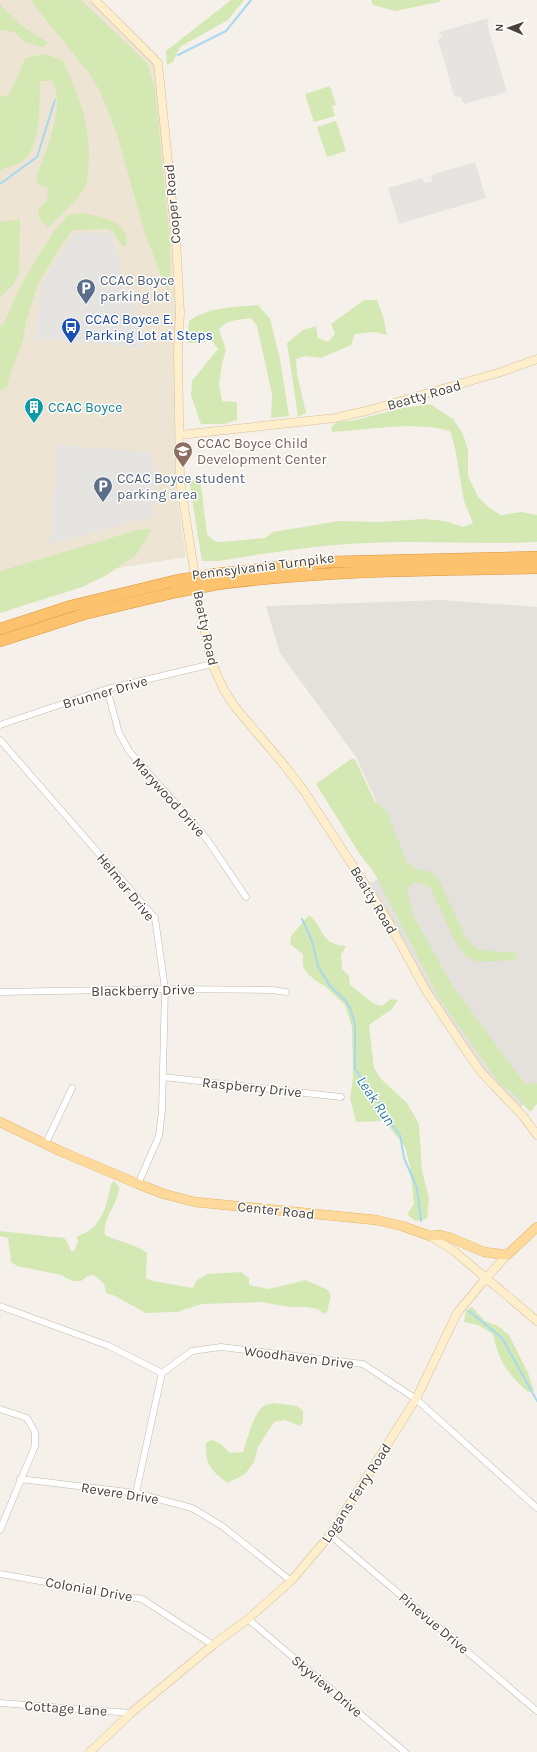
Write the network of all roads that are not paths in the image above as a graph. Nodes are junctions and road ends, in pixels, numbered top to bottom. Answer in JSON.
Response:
{"nodes":[{"id":1,"x":95,"y":0,"type":"edge"},
{"id":2,"x":537,"y":359,"type":"edge"},
{"id":3,"x":180,"y":435,"type":"junction"},
{"id":4,"x":537,"y":557,"type":"edge"},
{"id":5,"x":537,"y":568,"type":"edge"},
{"id":6,"x":217,"y":579,"type":"junction"},
{"id":7,"x":175,"y":586,"type":"junction"},
{"id":8,"x":0,"y":629,"type":"edge"},
{"id":9,"x":0,"y":641,"type":"edge"},
{"id":10,"x":212,"y":664,"type":"junction"},
{"id":11,"x":107,"y":689,"type":"junction"},
{"id":12,"x":0,"y":725,"type":"edge"},
{"id":13,"x":0,"y":740,"type":"edge"},
{"id":14,"x":246,"y":897,"type":"dead end"},
{"id":15,"x":165,"y":989,"type":"junction"},
{"id":16,"x":0,"y":992,"type":"edge"},
{"id":17,"x":286,"y":992,"type":"dead end"},
{"id":18,"x":163,"y":1077,"type":"junction"},
{"id":19,"x":72,"y":1088,"type":"dead end"},
{"id":20,"x":341,"y":1097,"type":"dead end"},
{"id":21,"x":0,"y":1122,"type":"edge"},
{"id":22,"x":537,"y":1135,"type":"edge"},
{"id":23,"x":46,"y":1143,"type":"junction"},
{"id":24,"x":138,"y":1184,"type":"junction"},
{"id":25,"x":537,"y":1228,"type":"edge"},
{"id":26,"x":430,"y":1236,"type":"junction"},
{"id":27,"x":507,"y":1255,"type":"junction"},
{"id":28,"x":487,"y":1277,"type":"junction"},
{"id":29,"x":0,"y":1306,"type":"edge"},
{"id":30,"x":537,"y":1321,"type":"edge"},
{"id":31,"x":162,"y":1373,"type":"junction"},
{"id":32,"x":416,"y":1399,"type":"junction"},
{"id":33,"x":0,"y":1409,"type":"edge"},
{"id":34,"x":20,"y":1479,"type":"junction"},
{"id":35,"x":136,"y":1493,"type":"junction"},
{"id":36,"x":537,"y":1508,"type":"edge"},
{"id":37,"x":0,"y":1530,"type":"edge"},
{"id":38,"x":330,"y":1535,"type":"junction"},
{"id":39,"x":0,"y":1574,"type":"edge"},
{"id":40,"x":291,"y":1581,"type":"junction"},
{"id":41,"x":248,"y":1619,"type":"junction"},
{"id":42,"x":213,"y":1645,"type":"junction"},
{"id":43,"x":0,"y":1703,"type":"edge"},
{"id":44,"x":537,"y":1711,"type":"edge"},
{"id":45,"x":131,"y":1713,"type":"junction"},
{"id":46,"x":90,"y":1752,"type":"edge"},
{"id":47,"x":406,"y":1752,"type":"edge"}],
"edges":[{"from":1,"to":3,"type":"street","name":"Cooper Road"},
{"from":2,"to":3,"type":"street","name":"Beatty Road"},
{"from":3,"to":10,"type":"street","name":"Beatty Road"},
{"from":4,"to":6,"type":"highway","name":"Pennsylvania Turnpike"},
{"from":5,"to":6,"type":"highway","name":"Pennsylvania Turnpike"},
{"from":6,"to":7,"type":"highway","name":"Pennsylvania Turnpike","bridge":true},
{"from":7,"to":8,"type":"highway","name":"Pennsylvania Turnpike"},
{"from":7,"to":9,"type":"highway","name":"Pennsylvania Turnpike"},
{"from":10,"to":11,"type":"street","name":"Brunner Drive"},
{"from":10,"to":22,"type":"street","name":"Beatty Road"},
{"from":11,"to":12,"type":"street","name":"Brunner Drive"},
{"from":11,"to":14,"type":"street","name":"Marywood Drive"},
{"from":13,"to":15,"type":"street","name":"Helmar Drive"},
{"from":15,"to":16,"type":"street","name":"Blackberry Drive"},
{"from":15,"to":17,"type":"street","name":"Blackberry Drive"},
{"from":15,"to":18,"type":"street","name":"Helmar Drive"},
{"from":18,"to":20,"type":"street","name":"Raspberry Drive"},
{"from":18,"to":24,"type":"street","name":"Helmar Drive"},
{"from":19,"to":23,"type":"street"},
{"from":21,"to":23,"type":"main road","name":"Center Road"},
{"from":23,"to":24,"type":"main road","name":"Center Road"},
{"from":24,"to":26,"type":"main road","name":"Center Road"},
{"from":25,"to":27,"type":"main road"},
{"from":26,"to":27,"type":"main road"},
{"from":26,"to":28,"type":"street","name":"Center Road"},
{"from":27,"to":28,"type":"street","name":"Logans Ferry Road"},
{"from":28,"to":30,"type":"street","name":"Center Road"},
{"from":28,"to":32,"type":"street","name":"Logans Ferry Road"},
{"from":29,"to":31,"type":"street"},
{"from":31,"to":32,"type":"street","name":"Woodhaven Drive"},
{"from":31,"to":35,"type":"street"},
{"from":32,"to":36,"type":"street","name":"Woodhaven Drive"},
{"from":32,"to":38,"type":"street","name":"Logans Ferry Road"},
{"from":33,"to":34,"type":"street"},
{"from":34,"to":35,"type":"street","name":"Revere Drive"},
{"from":34,"to":37,"type":"street"},
{"from":35,"to":40,"type":"street","name":"Revere Drive"},
{"from":38,"to":40,"type":"street","name":"Logans Ferry Road"},
{"from":38,"to":44,"type":"street","name":"Pinevue Drive"},
{"from":39,"to":42,"type":"street","name":"Colonial Drive"},
{"from":40,"to":41,"type":"street","name":"Logans Ferry Road"},
{"from":41,"to":42,"type":"street","name":"Logans Ferry Road"},
{"from":41,"to":47,"type":"street","name":"Skyview Drive"},
{"from":42,"to":45,"type":"street","name":"Logans Ferry Road"},
{"from":43,"to":45,"type":"street","name":"Cottage Lane"},
{"from":45,"to":46,"type":"street","name":"Logans Ferry Road"}]}
